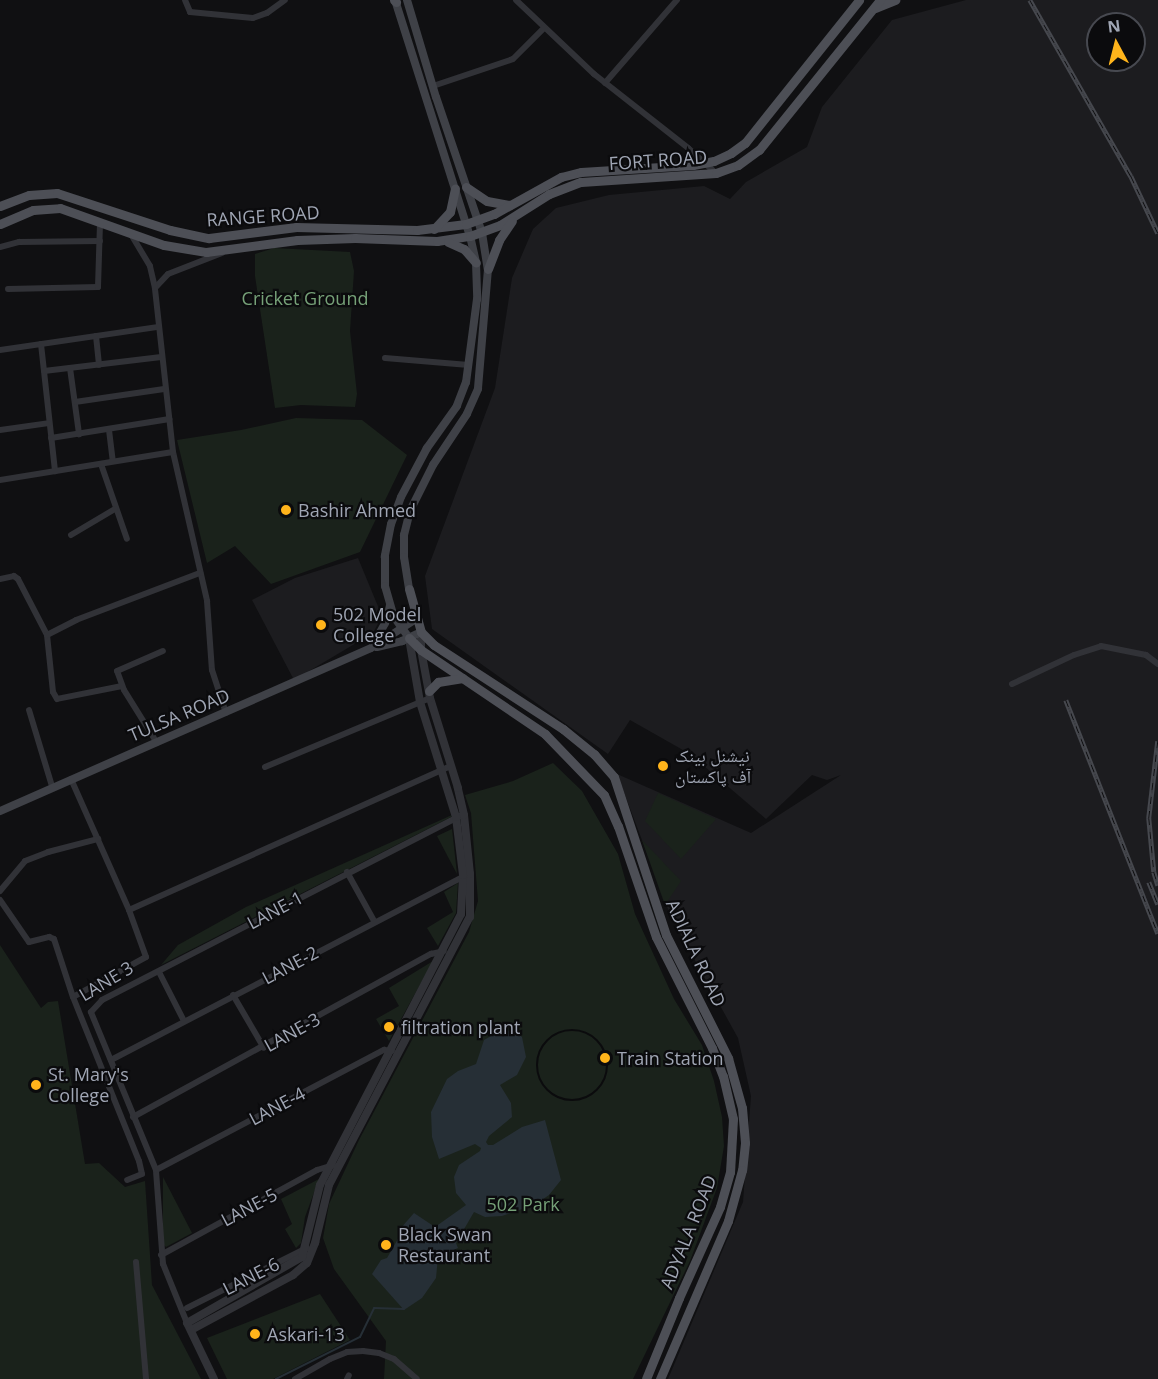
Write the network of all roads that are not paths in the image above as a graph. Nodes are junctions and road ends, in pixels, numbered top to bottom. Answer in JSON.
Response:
{"nodes":[{"id":1,"x":185,"y":0,"type":"edge"},
{"id":2,"x":285,"y":0,"type":"edge"},
{"id":3,"x":407,"y":0,"type":"edge"},
{"id":4,"x":516,"y":0,"type":"edge"},
{"id":5,"x":677,"y":0,"type":"edge"},
{"id":6,"x":859,"y":0,"type":"edge"},
{"id":7,"x":880,"y":0,"type":"edge"},
{"id":8,"x":895,"y":0,"type":"edge"},
{"id":9,"x":395,"y":1,"type":"edge"},
{"id":10,"x":871,"y":10,"type":"junction"},
{"id":11,"x":544,"y":28,"type":"junction"},
{"id":12,"x":605,"y":83,"type":"junction"},
{"id":13,"x":433,"y":86,"type":"junction"},
{"id":14,"x":705,"y":163,"type":"junction"},
{"id":15,"x":716,"y":173,"type":"junction"},
{"id":16,"x":466,"y":187,"type":"junction"},
{"id":17,"x":456,"y":189,"type":"junction"},
{"id":18,"x":512,"y":205,"type":"junction"},
{"id":19,"x":0,"y":206,"type":"edge"},
{"id":20,"x":518,"y":215,"type":"junction"},
{"id":21,"x":478,"y":221,"type":"junction"},
{"id":22,"x":0,"y":224,"type":"edge"},
{"id":23,"x":100,"y":224,"type":"junction"},
{"id":24,"x":466,"y":224,"type":"junction"},
{"id":25,"x":434,"y":229,"type":"junction"},
{"id":26,"x":129,"y":232,"type":"junction"},
{"id":27,"x":482,"y":233,"type":"junction"},
{"id":28,"x":470,"y":236,"type":"junction"},
{"id":29,"x":100,"y":241,"type":"junction"},
{"id":30,"x":437,"y":241,"type":"junction"},
{"id":31,"x":0,"y":247,"type":"edge"},
{"id":32,"x":228,"y":250,"type":"junction"},
{"id":33,"x":476,"y":263,"type":"junction"},
{"id":34,"x":488,"y":269,"type":"junction"},
{"id":35,"x":155,"y":288,"type":"junction"},
{"id":36,"x":8,"y":289,"type":"dead end"},
{"id":37,"x":158,"y":327,"type":"junction"},
{"id":38,"x":96,"y":336,"type":"junction"},
{"id":39,"x":41,"y":344,"type":"junction"},
{"id":40,"x":0,"y":350,"type":"edge"},
{"id":41,"x":160,"y":357,"type":"junction"},
{"id":42,"x":385,"y":358,"type":"dead end"},
{"id":43,"x":99,"y":365,"type":"junction"},
{"id":44,"x":468,"y":365,"type":"junction"},
{"id":45,"x":70,"y":368,"type":"junction"},
{"id":46,"x":44,"y":371,"type":"junction"},
{"id":47,"x":164,"y":389,"type":"junction"},
{"id":48,"x":75,"y":402,"type":"junction"},
{"id":49,"x":169,"y":419,"type":"junction"},
{"id":50,"x":49,"y":423,"type":"junction"},
{"id":51,"x":0,"y":430,"type":"edge"},
{"id":52,"x":109,"y":430,"type":"junction"},
{"id":53,"x":79,"y":434,"type":"junction"},
{"id":54,"x":51,"y":438,"type":"junction"},
{"id":55,"x":173,"y":452,"type":"junction"},
{"id":56,"x":113,"y":461,"type":"junction"},
{"id":57,"x":101,"y":464,"type":"junction"},
{"id":58,"x":56,"y":471,"type":"junction"},
{"id":59,"x":0,"y":480,"type":"edge"},
{"id":60,"x":115,"y":509,"type":"junction"},
{"id":61,"x":71,"y":536,"type":"dead end"},
{"id":62,"x":127,"y":539,"type":"dead end"},
{"id":63,"x":200,"y":573,"type":"junction"},
{"id":64,"x":0,"y":579,"type":"edge"},
{"id":65,"x":409,"y":589,"type":"joint"},
{"id":66,"x":390,"y":606,"type":"junction"},
{"id":67,"x":416,"y":619,"type":"junction"},
{"id":68,"x":401,"y":628,"type":"junction"},
{"id":69,"x":421,"y":632,"type":"junction"},
{"id":70,"x":47,"y":635,"type":"junction"},
{"id":71,"x":409,"y":638,"type":"junction"},
{"id":72,"x":371,"y":648,"type":"junction"},
{"id":73,"x":421,"y":650,"type":"junction"},
{"id":74,"x":163,"y":651,"type":"dead end"},
{"id":75,"x":1158,"y":664,"type":"edge"},
{"id":76,"x":463,"y":678,"type":"junction"},
{"id":77,"x":1012,"y":684,"type":"dead end"},
{"id":78,"x":122,"y":686,"type":"junction"},
{"id":79,"x":430,"y":694,"type":"junction"},
{"id":80,"x":420,"y":702,"type":"junction"},
{"id":81,"x":29,"y":710,"type":"dead end"},
{"id":82,"x":226,"y":713,"type":"junction"},
{"id":83,"x":157,"y":743,"type":"junction"},
{"id":84,"x":452,"y":766,"type":"junction"},
{"id":85,"x":265,"y":767,"type":"dead end"},
{"id":86,"x":442,"y":770,"type":"junction"},
{"id":87,"x":71,"y":779,"type":"junction"},
{"id":88,"x":52,"y":786,"type":"junction"},
{"id":89,"x":0,"y":811,"type":"edge"},
{"id":90,"x":460,"y":816,"type":"junction"},
{"id":91,"x":98,"y":839,"type":"junction"},
{"id":92,"x":347,"y":872,"type":"junction"},
{"id":93,"x":466,"y":875,"type":"junction"},
{"id":94,"x":0,"y":891,"type":"edge"},
{"id":95,"x":0,"y":900,"type":"edge"},
{"id":96,"x":129,"y":910,"type":"junction"},
{"id":97,"x":374,"y":921,"type":"junction"},
{"id":98,"x":447,"y":952,"type":"junction"},
{"id":99,"x":159,"y":972,"type":"junction"},
{"id":100,"x":233,"y":995,"type":"junction"},
{"id":101,"x":72,"y":997,"type":"junction"},
{"id":102,"x":184,"y":1021,"type":"junction"},
{"id":103,"x":264,"y":1048,"type":"junction"},
{"id":104,"x":394,"y":1052,"type":"junction"},
{"id":105,"x":111,"y":1060,"type":"junction"},
{"id":106,"x":133,"y":1117,"type":"junction"},
{"id":107,"x":339,"y":1164,"type":"junction"},
{"id":108,"x":330,"y":1165,"type":"junction"},
{"id":109,"x":156,"y":1170,"type":"junction"},
{"id":110,"x":128,"y":1180,"type":"dead end"},
{"id":111,"x":315,"y":1243,"type":"junction"},
{"id":112,"x":307,"y":1248,"type":"junction"},
{"id":113,"x":161,"y":1255,"type":"junction"},
{"id":114,"x":136,"y":1262,"type":"dead end"},
{"id":115,"x":188,"y":1308,"type":"dead end"},
{"id":116,"x":189,"y":1326,"type":"junction"},
{"id":117,"x":146,"y":1379,"type":"edge"},
{"id":118,"x":214,"y":1379,"type":"edge"},
{"id":119,"x":295,"y":1379,"type":"edge"},
{"id":120,"x":417,"y":1379,"type":"edge"},
{"id":121,"x":646,"y":1379,"type":"edge"},
{"id":122,"x":660,"y":1379,"type":"edge"}],
"edges":[{"from":1,"to":2,"type":"street"},
{"from":3,"to":13,"type":"main road"},
{"from":4,"to":11,"type":"street"},
{"from":5,"to":12,"type":"street"},
{"from":6,"to":14,"type":"main road","name":"FORT ROAD"},
{"from":7,"to":10,"type":"main road","name":"FORT ROAD"},
{"from":8,"to":10,"type":"main road"},
{"from":9,"to":17,"type":"main road"},
{"from":10,"to":15,"type":"main road","name":"FORT ROAD"},
{"from":11,"to":12,"type":"street"},
{"from":11,"to":13,"type":"street"},
{"from":12,"to":14,"type":"street"},
{"from":13,"to":16,"type":"main road"},
{"from":14,"to":15,"type":"street"},
{"from":14,"to":18,"type":"main road","name":"FORT ROAD"},
{"from":15,"to":20,"type":"main road","name":"FORT ROAD"},
{"from":16,"to":18,"type":"main road"},
{"from":16,"to":21,"type":"main road"},
{"from":17,"to":24,"type":"main road"},
{"from":17,"to":25,"type":"main road"},
{"from":18,"to":21,"type":"main road","name":"FORT ROAD"},
{"from":19,"to":25,"type":"main road","name":"RANGE ROAD"},
{"from":20,"to":27,"type":"main road","name":"FORT ROAD"},
{"from":20,"to":34,"type":"main road"},
{"from":21,"to":24,"type":"main road","name":"FORT ROAD"},
{"from":21,"to":27,"type":"main road"},
{"from":22,"to":23,"type":"main road"},
{"from":23,"to":26,"type":"main road"},
{"from":23,"to":29,"type":"street"},
{"from":24,"to":25,"type":"main road","name":"RANGE ROAD"},
{"from":24,"to":28,"type":"main road"},
{"from":26,"to":32,"type":"main road"},
{"from":26,"to":35,"type":"street"},
{"from":27,"to":28,"type":"main road","name":"FORT ROAD"},
{"from":27,"to":34,"type":"main road"},
{"from":28,"to":30,"type":"main road","name":"FORT ROAD"},
{"from":28,"to":33,"type":"main road"},
{"from":29,"to":31,"type":"street"},
{"from":29,"to":36,"type":"street"},
{"from":30,"to":32,"type":"main road"},
{"from":30,"to":33,"type":"main road"},
{"from":32,"to":35,"type":"street"},
{"from":33,"to":44,"type":"main road"},
{"from":34,"to":65,"type":"main road"},
{"from":35,"to":37,"type":"street"},
{"from":37,"to":38,"type":"street"},
{"from":37,"to":41,"type":"street"},
{"from":38,"to":39,"type":"street"},
{"from":38,"to":43,"type":"street"},
{"from":39,"to":40,"type":"street"},
{"from":39,"to":46,"type":"street"},
{"from":41,"to":43,"type":"street"},
{"from":41,"to":47,"type":"street"},
{"from":42,"to":44,"type":"street"},
{"from":43,"to":45,"type":"street"},
{"from":44,"to":66,"type":"main road"},
{"from":45,"to":46,"type":"street"},
{"from":45,"to":48,"type":"street"},
{"from":46,"to":50,"type":"street"},
{"from":47,"to":48,"type":"street"},
{"from":47,"to":49,"type":"street"},
{"from":48,"to":53,"type":"street"},
{"from":49,"to":52,"type":"street"},
{"from":49,"to":55,"type":"street"},
{"from":50,"to":51,"type":"street"},
{"from":50,"to":54,"type":"street"},
{"from":52,"to":53,"type":"street"},
{"from":52,"to":56,"type":"street"},
{"from":53,"to":54,"type":"street"},
{"from":54,"to":58,"type":"street"},
{"from":55,"to":56,"type":"street"},
{"from":55,"to":63,"type":"street"},
{"from":56,"to":57,"type":"street"},
{"from":57,"to":58,"type":"street"},
{"from":57,"to":60,"type":"street"},
{"from":58,"to":59,"type":"street"},
{"from":60,"to":61,"type":"street"},
{"from":60,"to":62,"type":"street"},
{"from":63,"to":70,"type":"street"},
{"from":63,"to":82,"type":"street"},
{"from":64,"to":70,"type":"street"},
{"from":65,"to":67,"type":"main road","name":"ADIALA ROAD"},
{"from":66,"to":68,"type":"main road"},
{"from":66,"to":72,"type":"main road"},
{"from":67,"to":68,"type":"main road","name":"TULSA ROAD"},
{"from":67,"to":69,"type":"main road","name":"ADIALA ROAD"},
{"from":68,"to":71,"type":"main road"},
{"from":68,"to":72,"type":"main road","name":"TULSA ROAD"},
{"from":69,"to":71,"type":"main road","name":"TULSA ROAD"},
{"from":69,"to":73,"type":"street"},
{"from":69,"to":122,"type":"main road","name":"ADIALA ROAD"},
{"from":70,"to":78,"type":"street"},
{"from":71,"to":72,"type":"main road","name":"TULSA ROAD"},
{"from":71,"to":73,"type":"main road"},
{"from":71,"to":80,"type":"street"},
{"from":72,"to":82,"type":"main road","name":"TULSA ROAD"},
{"from":73,"to":76,"type":"main road"},
{"from":73,"to":79,"type":"street"},
{"from":74,"to":78,"type":"street"},
{"from":75,"to":77,"type":"street"},
{"from":76,"to":79,"type":"main road"},
{"from":76,"to":121,"type":"main road","name":"ADYALA ROAD"},
{"from":78,"to":83,"type":"street"},
{"from":79,"to":80,"type":"street"},
{"from":79,"to":84,"type":"street"},
{"from":80,"to":85,"type":"street"},
{"from":80,"to":86,"type":"street"},
{"from":81,"to":88,"type":"street"},
{"from":82,"to":83,"type":"main road","name":"TULSA ROAD"},
{"from":83,"to":87,"type":"main road","name":"TULSA ROAD"},
{"from":84,"to":86,"type":"street"},
{"from":84,"to":90,"type":"street"},
{"from":86,"to":90,"type":"street"},
{"from":86,"to":96,"type":"street"},
{"from":87,"to":88,"type":"main road","name":"TULSA ROAD"},
{"from":87,"to":91,"type":"street","name":"LANE 3"},
{"from":88,"to":89,"type":"main road","name":"TULSA ROAD"},
{"from":90,"to":92,"type":"street","name":"LANE-1"},
{"from":90,"to":93,"type":"street"},
{"from":91,"to":94,"type":"street"},
{"from":91,"to":96,"type":"street","name":"LANE 3"},
{"from":92,"to":97,"type":"street"},
{"from":92,"to":99,"type":"street","name":"LANE-1"},
{"from":93,"to":97,"type":"street","name":"LANE-2"},
{"from":93,"to":98,"type":"street"},
{"from":95,"to":101,"type":"street"},
{"from":96,"to":101,"type":"street","name":"LANE 3"},
{"from":97,"to":100,"type":"street","name":"LANE-2"},
{"from":98,"to":103,"type":"street","name":"LANE-3"},
{"from":98,"to":104,"type":"street"},
{"from":99,"to":102,"type":"street"},
{"from":99,"to":105,"type":"street","name":"LANE-1"},
{"from":100,"to":102,"type":"street","name":"LANE-2"},
{"from":100,"to":103,"type":"street"},
{"from":101,"to":110,"type":"street","name":"LANE 3"},
{"from":102,"to":105,"type":"street","name":"LANE-2"},
{"from":103,"to":106,"type":"street","name":"LANE-3"},
{"from":104,"to":107,"type":"street"},
{"from":104,"to":108,"type":"street"},
{"from":104,"to":109,"type":"street","name":"LANE-4"},
{"from":105,"to":106,"type":"street"},
{"from":106,"to":109,"type":"street"},
{"from":107,"to":108,"type":"street","name":"LANE-5"},
{"from":107,"to":111,"type":"street"},
{"from":108,"to":112,"type":"street"},
{"from":108,"to":113,"type":"street","name":"LANE-5"},
{"from":109,"to":113,"type":"street"},
{"from":111,"to":112,"type":"street","name":"LANE-6"},
{"from":111,"to":116,"type":"street"},
{"from":112,"to":115,"type":"street","name":"LANE-6"},
{"from":112,"to":116,"type":"street"},
{"from":113,"to":116,"type":"street"},
{"from":114,"to":117,"type":"street"},
{"from":116,"to":118,"type":"street"},
{"from":119,"to":120,"type":"street"}]}
